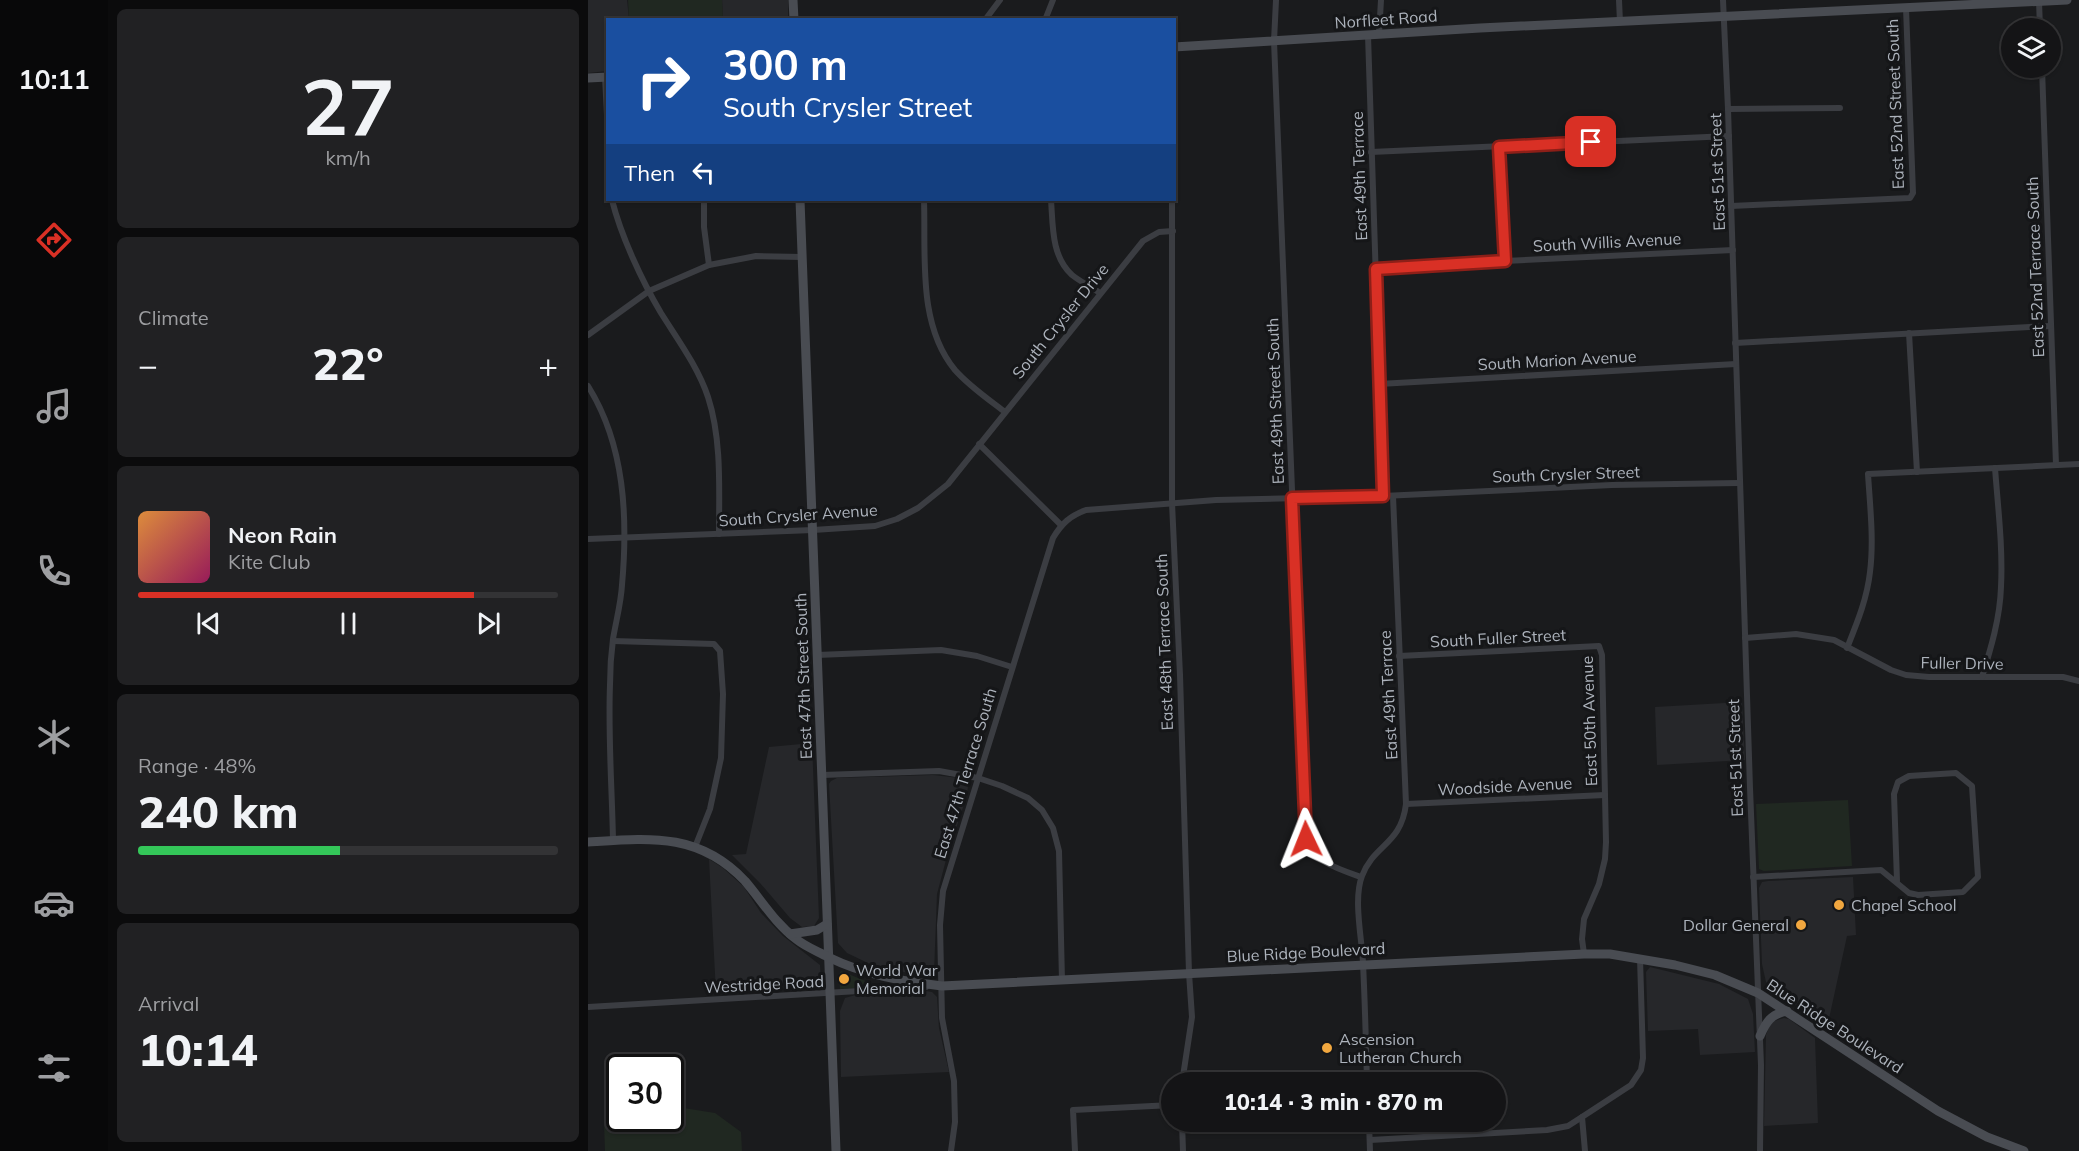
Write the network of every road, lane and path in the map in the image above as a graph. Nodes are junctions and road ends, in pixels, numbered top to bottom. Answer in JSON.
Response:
{"nodes":[{"id":1,"x":793,"y":0,"type":"edge"},
{"id":2,"x":1000,"y":0,"type":"edge"},
{"id":3,"x":1053,"y":0,"type":"edge"},
{"id":4,"x":1276,"y":0,"type":"edge"},
{"id":5,"x":1381,"y":0,"type":"edge"},
{"id":6,"x":1619,"y":0,"type":"edge"},
{"id":7,"x":1723,"y":0,"type":"edge"},
{"id":8,"x":2067,"y":0,"type":"edge"},
{"id":9,"x":2039,"y":1,"type":"edge"},
{"id":10,"x":1906,"y":8,"type":"junction"},
{"id":11,"x":794,"y":18,"type":"edge"},
{"id":12,"x":987,"y":18,"type":"edge"},
{"id":13,"x":1046,"y":18,"type":"edge"},
{"id":14,"x":1724,"y":18,"type":"junction"},
{"id":15,"x":2040,"y":18,"type":"edge"},
{"id":16,"x":1620,"y":22,"type":"junction"},
{"id":17,"x":1379,"y":34,"type":"junction"},
{"id":18,"x":1368,"y":35,"type":"junction"},
{"id":19,"x":1274,"y":41,"type":"junction"},
{"id":20,"x":1176,"y":47,"type":"edge"},
{"id":21,"x":606,"y":77,"type":"edge"},
{"id":22,"x":588,"y":78,"type":"edge"},
{"id":23,"x":2042,"y":78,"type":"edge"},
{"id":24,"x":1840,"y":108,"type":"dead end"},
{"id":25,"x":1728,"y":109,"type":"junction"},
{"id":26,"x":1729,"y":136,"type":"junction"},
{"id":27,"x":1499,"y":147,"type":"junction"},
{"id":28,"x":1371,"y":152,"type":"junction"},
{"id":29,"x":612,"y":201,"type":"edge"},
{"id":30,"x":704,"y":201,"type":"edge"},
{"id":31,"x":800,"y":201,"type":"edge"},
{"id":32,"x":924,"y":201,"type":"edge"},
{"id":33,"x":1051,"y":201,"type":"edge"},
{"id":34,"x":1172,"y":201,"type":"edge"},
{"id":35,"x":1731,"y":206,"type":"junction"},
{"id":36,"x":1173,"y":231,"type":"junction"},
{"id":37,"x":1732,"y":250,"type":"junction"},
{"id":38,"x":802,"y":257,"type":"junction"},
{"id":39,"x":1505,"y":261,"type":"junction"},
{"id":40,"x":709,"y":265,"type":"junction"},
{"id":41,"x":1376,"y":269,"type":"junction"},
{"id":42,"x":649,"y":291,"type":"junction"},
{"id":43,"x":1100,"y":293,"type":"junction"},
{"id":44,"x":2050,"y":326,"type":"junction"},
{"id":45,"x":1909,"y":333,"type":"junction"},
{"id":46,"x":588,"y":335,"type":"edge"},
{"id":47,"x":1735,"y":343,"type":"junction"},
{"id":48,"x":1736,"y":364,"type":"junction"},
{"id":49,"x":1379,"y":384,"type":"junction"},
{"id":50,"x":588,"y":386,"type":"edge"},
{"id":51,"x":1005,"y":412,"type":"junction"},
{"id":52,"x":979,"y":444,"type":"junction"},
{"id":53,"x":2079,"y":464,"type":"edge"},
{"id":54,"x":2056,"y":465,"type":"junction"},
{"id":55,"x":1995,"y":468,"type":"junction"},
{"id":56,"x":1917,"y":472,"type":"junction"},
{"id":57,"x":1739,"y":483,"type":"junction"},
{"id":58,"x":1383,"y":496,"type":"junction"},
{"id":59,"x":1393,"y":496,"type":"junction"},
{"id":60,"x":1292,"y":498,"type":"junction"},
{"id":61,"x":1172,"y":503,"type":"junction"},
{"id":62,"x":1061,"y":525,"type":"junction"},
{"id":63,"x":813,"y":530,"type":"junction"},
{"id":64,"x":719,"y":534,"type":"junction"},
{"id":65,"x":624,"y":538,"type":"junction"},
{"id":66,"x":588,"y":539,"type":"edge"},
{"id":67,"x":1745,"y":638,"type":"junction"},
{"id":68,"x":613,"y":641,"type":"junction"},
{"id":69,"x":1599,"y":646,"type":"joint"},
{"id":70,"x":1848,"y":648,"type":"junction"},
{"id":71,"x":817,"y":655,"type":"junction"},
{"id":72,"x":1399,"y":656,"type":"junction"},
{"id":73,"x":1012,"y":667,"type":"junction"},
{"id":74,"x":1982,"y":677,"type":"junction"},
{"id":75,"x":2079,"y":681,"type":"edge"},
{"id":76,"x":822,"y":775,"type":"junction"},
{"id":77,"x":978,"y":778,"type":"junction"},
{"id":78,"x":1605,"y":795,"type":"junction"},
{"id":79,"x":1406,"y":804,"type":"junction"},
{"id":80,"x":613,"y":840,"type":"junction"},
{"id":81,"x":588,"y":842,"type":"edge"},
{"id":82,"x":695,"y":847,"type":"junction"},
{"id":83,"x":1361,"y":877,"type":"junction"},
{"id":84,"x":1754,"y":877,"type":"junction"},
{"id":85,"x":1897,"y":881,"type":"junction"},
{"id":86,"x":827,"y":924,"type":"junction"},
{"id":87,"x":790,"y":934,"type":"junction"},
{"id":88,"x":1584,"y":954,"type":"junction"},
{"id":89,"x":828,"y":957,"type":"junction"},
{"id":90,"x":1640,"y":958,"type":"junction"},
{"id":91,"x":1363,"y":964,"type":"junction"},
{"id":92,"x":1189,"y":973,"type":"junction"},
{"id":93,"x":1062,"y":981,"type":"junction"},
{"id":94,"x":942,"y":986,"type":"junction"},
{"id":95,"x":1758,"y":993,"type":"junction"},
{"id":96,"x":830,"y":994,"type":"junction"},
{"id":97,"x":588,"y":1007,"type":"edge"},
{"id":98,"x":1787,"y":1011,"type":"junction"},
{"id":99,"x":1760,"y":1036,"type":"junction"},
{"id":100,"x":1184,"y":1072,"type":"edge"},
{"id":101,"x":1367,"y":1072,"type":"edge"},
{"id":102,"x":1161,"y":1106,"type":"edge"},
{"id":103,"x":1581,"y":1117,"type":"junction"},
{"id":104,"x":1182,"y":1132,"type":"edge"},
{"id":105,"x":1370,"y":1132,"type":"edge"},
{"id":106,"x":1370,"y":1140,"type":"junction"},
{"id":107,"x":836,"y":1151,"type":"edge"},
{"id":108,"x":951,"y":1151,"type":"edge"},
{"id":109,"x":1075,"y":1151,"type":"edge"},
{"id":110,"x":1183,"y":1151,"type":"edge"},
{"id":111,"x":1370,"y":1151,"type":"edge"},
{"id":112,"x":1585,"y":1151,"type":"edge"},
{"id":113,"x":1760,"y":1151,"type":"edge"},
{"id":114,"x":2024,"y":1151,"type":"edge"}],
"edges":[{"from":1,"to":11,"type":"street"},
{"from":2,"to":12,"type":"street"},
{"from":3,"to":13,"type":"street"},
{"from":4,"to":19,"type":"street","name":"East 49th Street South"},
{"from":5,"to":17,"type":"street"},
{"from":6,"to":16,"type":"street"},
{"from":7,"to":14,"type":"street","name":"East 51st Street"},
{"from":8,"to":9,"type":"street","name":"Norfleet Road"},
{"from":9,"to":10,"type":"street","name":"Norfleet Road"},
{"from":9,"to":15,"type":"street"},
{"from":10,"to":14,"type":"street","name":"Norfleet Road"},
{"from":10,"to":35,"type":"street","name":"East 52nd Street South"},
{"from":14,"to":16,"type":"street","name":"Norfleet Road"},
{"from":14,"to":25,"type":"street","name":"East 51st Street"},
{"from":16,"to":17,"type":"street","name":"Norfleet Road"},
{"from":17,"to":18,"type":"street","name":"Norfleet Road"},
{"from":18,"to":19,"type":"street","name":"Norfleet Road"},
{"from":18,"to":28,"type":"street","name":"East 49th Terrace"},
{"from":19,"to":20,"type":"street","name":"Norfleet Road"},
{"from":19,"to":60,"type":"street","name":"East 49th Street South"},
{"from":21,"to":22,"type":"street"},
{"from":23,"to":44,"type":"street","name":"East 52nd Terrace South"},
{"from":24,"to":25,"type":"street"},
{"from":25,"to":26,"type":"street","name":"East 51st Street"},
{"from":26,"to":27,"type":"street"},
{"from":26,"to":35,"type":"street","name":"East 51st Street"},
{"from":27,"to":28,"type":"street"},
{"from":27,"to":39,"type":"street"},
{"from":28,"to":41,"type":"street","name":"East 49th Terrace"},
{"from":29,"to":42,"type":"street"},
{"from":30,"to":40,"type":"street"},
{"from":31,"to":38,"type":"street","name":"East 47th Street South"},
{"from":32,"to":51,"type":"street"},
{"from":33,"to":43,"type":"street"},
{"from":34,"to":36,"type":"street","name":"East 48th Terrace South"},
{"from":35,"to":37,"type":"street","name":"East 51st Street"},
{"from":36,"to":43,"type":"street","name":"South Crysler Drive"},
{"from":36,"to":61,"type":"street","name":"East 48th Terrace South"},
{"from":37,"to":39,"type":"street","name":"South Willis Avenue"},
{"from":37,"to":47,"type":"street","name":"East 51st Street"},
{"from":38,"to":40,"type":"street"},
{"from":38,"to":63,"type":"street","name":"East 47th Street South"},
{"from":39,"to":41,"type":"street","name":"South Willis Avenue"},
{"from":40,"to":42,"type":"street"},
{"from":41,"to":49,"type":"street","name":"East 49th Terrace"},
{"from":42,"to":46,"type":"street"},
{"from":42,"to":64,"type":"street"},
{"from":43,"to":51,"type":"street","name":"South Crysler Drive"},
{"from":44,"to":45,"type":"street"},
{"from":44,"to":54,"type":"street","name":"East 52nd Terrace South"},
{"from":45,"to":47,"type":"street"},
{"from":45,"to":56,"type":"street"},
{"from":47,"to":48,"type":"street","name":"East 51st Street"},
{"from":48,"to":49,"type":"street","name":"South Marion Avenue"},
{"from":48,"to":57,"type":"street","name":"East 51st Street"},
{"from":49,"to":58,"type":"street","name":"East 49th Terrace"},
{"from":50,"to":65,"type":"street"},
{"from":51,"to":52,"type":"street","name":"South Crysler Drive"},
{"from":52,"to":62,"type":"street"},
{"from":52,"to":63,"type":"street","name":"South Crysler Avenue"},
{"from":53,"to":54,"type":"street"},
{"from":54,"to":55,"type":"street"},
{"from":55,"to":56,"type":"street"},
{"from":55,"to":74,"type":"street"},
{"from":56,"to":70,"type":"street"},
{"from":57,"to":59,"type":"street","name":"South Crysler Street"},
{"from":57,"to":67,"type":"street","name":"East 51st Street"},
{"from":58,"to":59,"type":"street"},
{"from":58,"to":60,"type":"street"},
{"from":59,"to":72,"type":"street","name":"East 49th Terrace"},
{"from":60,"to":61,"type":"street"},
{"from":60,"to":83,"type":"street","name":"East 49th Street South"},
{"from":61,"to":62,"type":"street"},
{"from":61,"to":92,"type":"street","name":"East 48th Terrace South"},
{"from":62,"to":73,"type":"street","name":"East 47th Terrace South"},
{"from":63,"to":64,"type":"street","name":"South Crysler Avenue"},
{"from":63,"to":71,"type":"street","name":"East 47th Street South"},
{"from":64,"to":65,"type":"street","name":"South Crysler Avenue"},
{"from":65,"to":66,"type":"street","name":"South Crysler Avenue"},
{"from":65,"to":68,"type":"street"},
{"from":67,"to":70,"type":"street","name":"Fuller Drive"},
{"from":67,"to":84,"type":"street","name":"East 51st Street"},
{"from":68,"to":80,"type":"street"},
{"from":68,"to":82,"type":"street"},
{"from":69,"to":72,"type":"street","name":"South Fuller Street"},
{"from":69,"to":78,"type":"street","name":"East 50th Avenue"},
{"from":70,"to":74,"type":"street","name":"Fuller Drive"},
{"from":71,"to":73,"type":"street"},
{"from":71,"to":76,"type":"street","name":"East 47th Street South"},
{"from":72,"to":79,"type":"street","name":"East 49th Terrace"},
{"from":73,"to":77,"type":"street","name":"East 47th Terrace South"},
{"from":74,"to":75,"type":"street","name":"Fuller Drive"},
{"from":76,"to":77,"type":"street"},
{"from":76,"to":86,"type":"street","name":"East 47th Street South"},
{"from":77,"to":93,"type":"street"},
{"from":77,"to":94,"type":"street","name":"East 47th Terrace South"},
{"from":78,"to":79,"type":"street","name":"Woodside Avenue"},
{"from":78,"to":88,"type":"street","name":"East 50th Avenue"},
{"from":79,"to":83,"type":"street","name":"East 49th Terrace"},
{"from":80,"to":81,"type":"street","name":"Blue Ridge Boulevard"},
{"from":80,"to":82,"type":"street","name":"Blue Ridge Boulevard"},
{"from":82,"to":87,"type":"street","name":"Blue Ridge Boulevard"},
{"from":83,"to":91,"type":"street"},
{"from":84,"to":85,"type":"street"},
{"from":84,"to":95,"type":"street","name":"East 51st Street"},
{"from":85,"to":85,"type":"street"},
{"from":86,"to":87,"type":"street"},
{"from":86,"to":89,"type":"street","name":"East 47th Street South"},
{"from":87,"to":89,"type":"street","name":"Blue Ridge Boulevard"},
{"from":88,"to":90,"type":"street","name":"Blue Ridge Boulevard"},
{"from":88,"to":91,"type":"street","name":"Blue Ridge Boulevard"},
{"from":89,"to":94,"type":"street","name":"Blue Ridge Boulevard"},
{"from":89,"to":96,"type":"street","name":"East 47th Street South"},
{"from":90,"to":95,"type":"street","name":"Blue Ridge Boulevard"},
{"from":90,"to":103,"type":"street"},
{"from":91,"to":92,"type":"street","name":"Blue Ridge Boulevard"},
{"from":91,"to":101,"type":"street"},
{"from":92,"to":93,"type":"street","name":"Blue Ridge Boulevard"},
{"from":92,"to":100,"type":"street","name":"East 48th Terrace South"},
{"from":93,"to":94,"type":"street","name":"Blue Ridge Boulevard"},
{"from":94,"to":96,"type":"street","name":"Westridge Road"},
{"from":94,"to":108,"type":"street","name":"East 47th Terrace South"},
{"from":95,"to":98,"type":"street","name":"Blue Ridge Boulevard"},
{"from":95,"to":99,"type":"street","name":"East 51st Street"},
{"from":96,"to":97,"type":"street","name":"Westridge Road"},
{"from":96,"to":107,"type":"street","name":"East 47th Street South"},
{"from":98,"to":99,"type":"street"},
{"from":98,"to":114,"type":"street","name":"Blue Ridge Boulevard"},
{"from":99,"to":113,"type":"street","name":"East 51st Street"},
{"from":102,"to":109,"type":"street"},
{"from":103,"to":106,"type":"street"},
{"from":103,"to":112,"type":"street"},
{"from":104,"to":110,"type":"street"},
{"from":105,"to":106,"type":"street"},
{"from":106,"to":111,"type":"street"}]}
